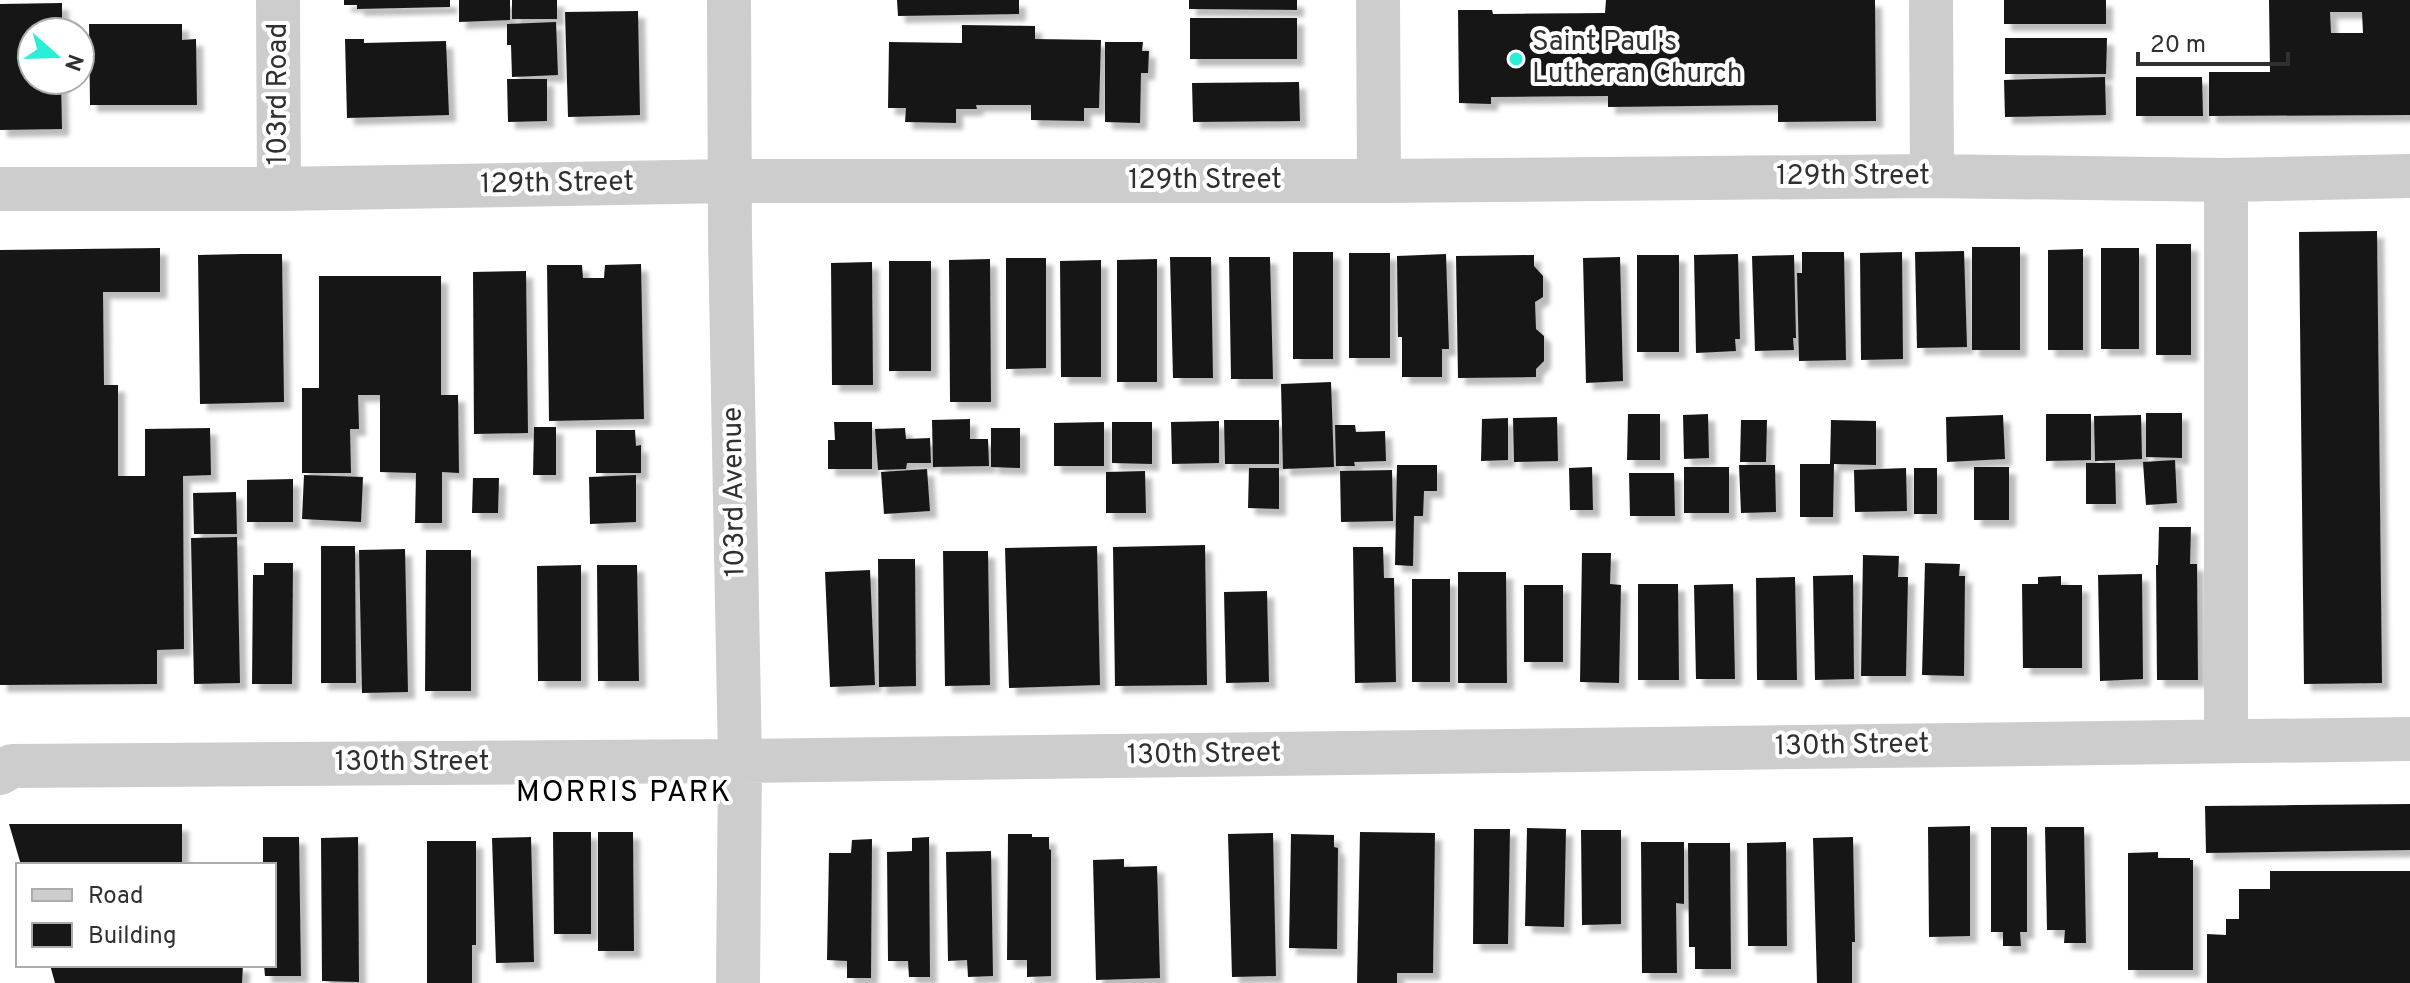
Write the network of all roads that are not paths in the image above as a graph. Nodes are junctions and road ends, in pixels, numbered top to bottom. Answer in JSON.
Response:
{"nodes":[{"id":1,"x":278,"y":0,"type":"edge"},
{"id":2,"x":729,"y":0,"type":"edge"},
{"id":3,"x":1378,"y":0,"type":"edge"},
{"id":4,"x":1931,"y":0,"type":"edge"},
{"id":5,"x":1932,"y":176,"type":"junction"},
{"id":6,"x":2410,"y":176,"type":"edge"},
{"id":7,"x":2226,"y":180,"type":"junction"},
{"id":8,"x":730,"y":181,"type":"junction"},
{"id":9,"x":1379,"y":181,"type":"junction"},
{"id":10,"x":0,"y":189,"type":"edge"},
{"id":11,"x":279,"y":189,"type":"junction"},
{"id":12,"x":2410,"y":739,"type":"edge"},
{"id":13,"x":2226,"y":741,"type":"junction"},
{"id":14,"x":740,"y":761,"type":"junction"},
{"id":15,"x":0,"y":773,"type":"edge"},
{"id":16,"x":738,"y":983,"type":"edge"}],
"edges":[{"from":1,"to":11,"type":"street","name":"103rd Road"},
{"from":2,"to":8,"type":"street","name":"103rd Avenue"},
{"from":3,"to":9,"type":"street"},
{"from":4,"to":5,"type":"street"},
{"from":5,"to":7,"type":"street","name":"129th Street"},
{"from":5,"to":9,"type":"street","name":"129th Street"},
{"from":6,"to":7,"type":"street","name":"129th Street"},
{"from":7,"to":13,"type":"street"},
{"from":8,"to":9,"type":"street","name":"129th Street"},
{"from":8,"to":11,"type":"street","name":"129th Street"},
{"from":8,"to":14,"type":"street","name":"103rd Avenue"},
{"from":10,"to":11,"type":"street","name":"129th Street"},
{"from":12,"to":13,"type":"street","name":"130th Street"},
{"from":13,"to":14,"type":"street","name":"130th Street"},
{"from":14,"to":15,"type":"street","name":"130th Street"},
{"from":14,"to":16,"type":"street","name":"103rd Avenue"}]}
